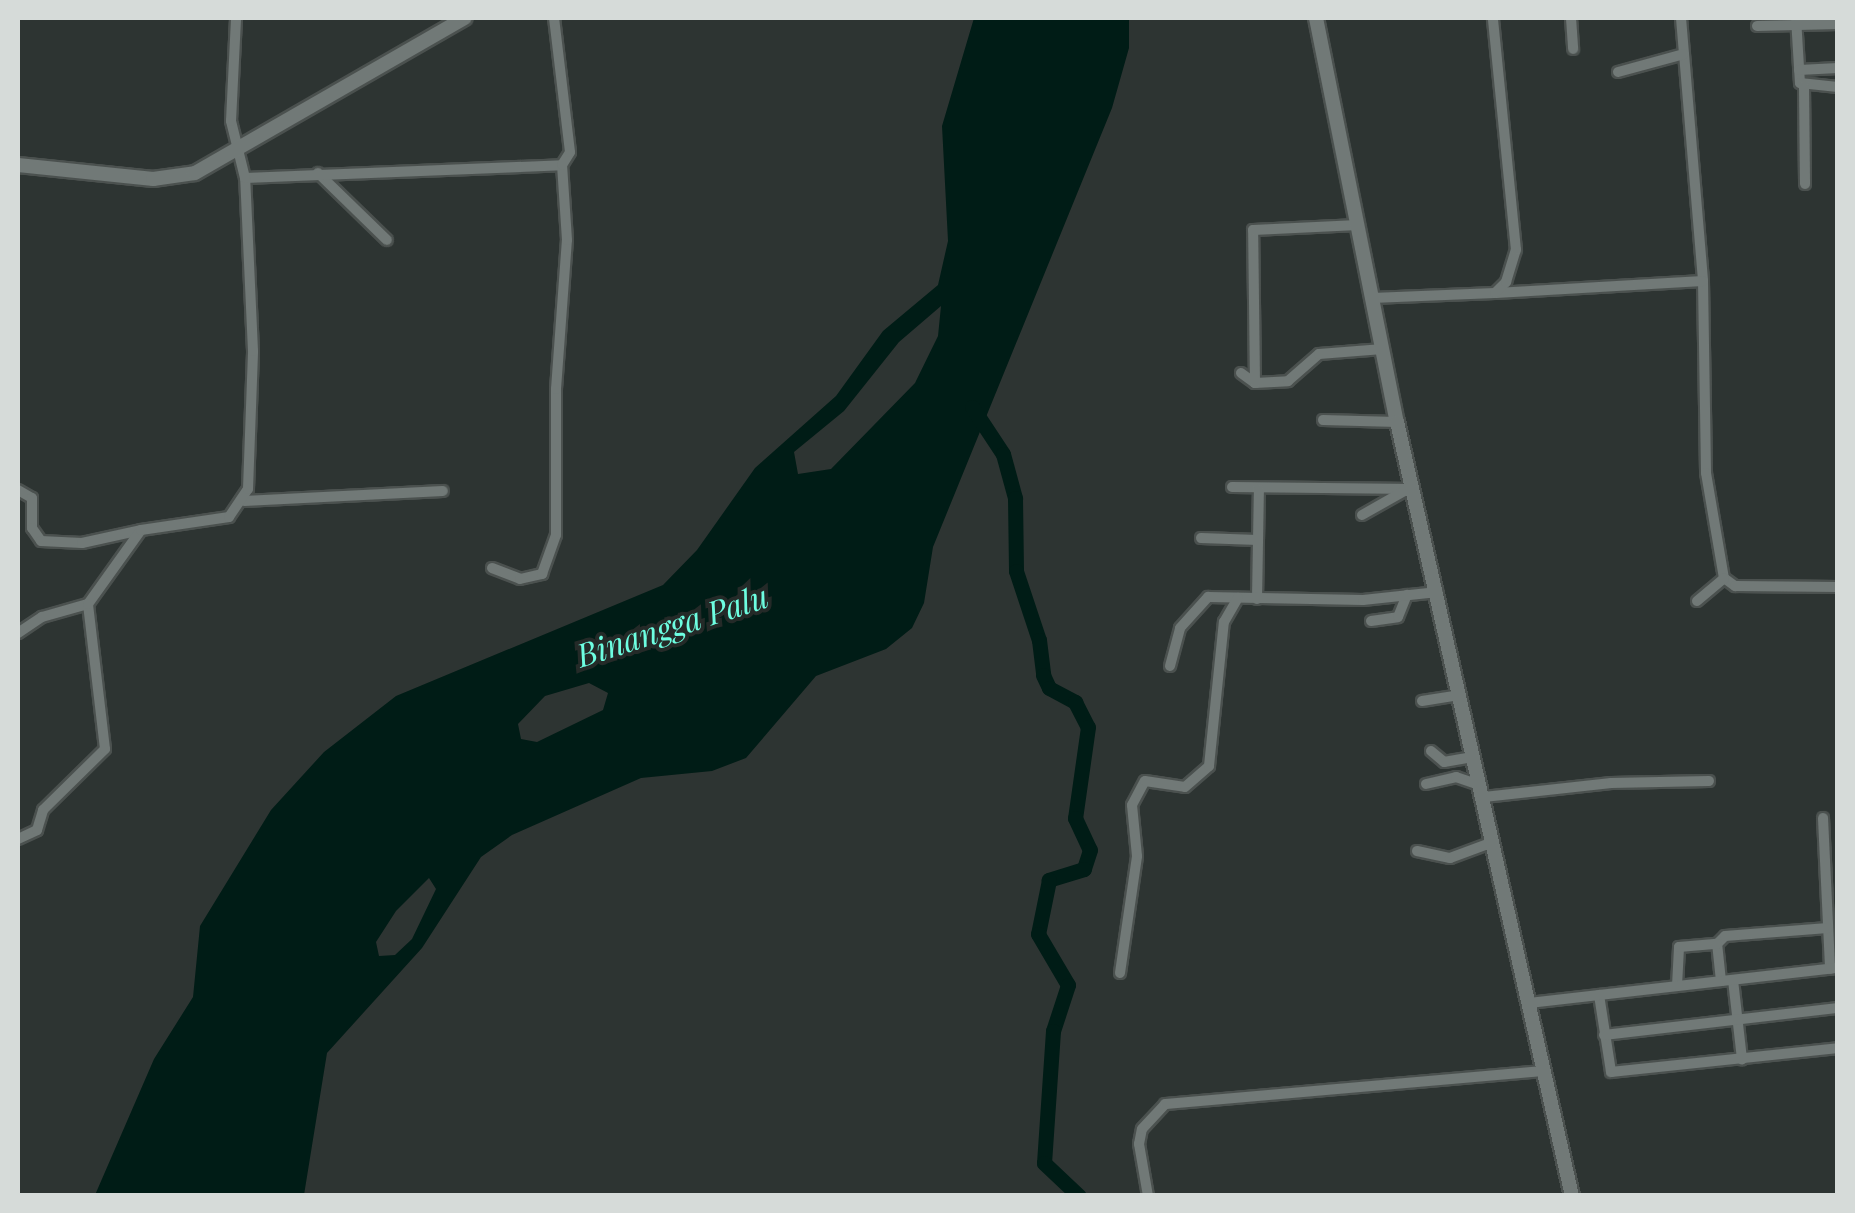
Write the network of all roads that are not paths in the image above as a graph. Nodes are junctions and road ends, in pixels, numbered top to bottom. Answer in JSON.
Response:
{"nodes":[{"id":1,"x":236,"y":18,"type":"edge"},
{"id":2,"x":465,"y":18,"type":"edge"},
{"id":3,"x":554,"y":18,"type":"edge"},
{"id":4,"x":1316,"y":18,"type":"edge"},
{"id":5,"x":1492,"y":18,"type":"edge"},
{"id":6,"x":1571,"y":18,"type":"edge"},
{"id":7,"x":1682,"y":18,"type":"edge"},
{"id":8,"x":1796,"y":21,"type":"edge"},
{"id":9,"x":1838,"y":24,"type":"edge"},
{"id":10,"x":1757,"y":26,"type":"dead end"},
{"id":11,"x":1574,"y":49,"type":"dead end"},
{"id":12,"x":1684,"y":54,"type":"junction"},
{"id":13,"x":1838,"y":68,"type":"edge"},
{"id":14,"x":1799,"y":70,"type":"junction"},
{"id":15,"x":1618,"y":72,"type":"dead end"},
{"id":16,"x":1804,"y":86,"type":"junction"},
{"id":17,"x":1838,"y":86,"type":"edge"},
{"id":18,"x":240,"y":144,"type":"junction"},
{"id":19,"x":18,"y":164,"type":"edge"},
{"id":20,"x":562,"y":165,"type":"junction"},
{"id":21,"x":317,"y":173,"type":"junction"},
{"id":22,"x":245,"y":178,"type":"junction"},
{"id":23,"x":1805,"y":184,"type":"dead end"},
{"id":24,"x":1358,"y":226,"type":"junction"},
{"id":25,"x":387,"y":240,"type":"dead end"},
{"id":26,"x":1703,"y":281,"type":"junction"},
{"id":27,"x":1496,"y":294,"type":"junction"},
{"id":28,"x":1372,"y":298,"type":"junction"},
{"id":29,"x":1383,"y":349,"type":"junction"},
{"id":30,"x":1241,"y":373,"type":"dead end"},
{"id":31,"x":1255,"y":383,"type":"junction"},
{"id":32,"x":1323,"y":420,"type":"dead end"},
{"id":33,"x":1396,"y":422,"type":"junction"},
{"id":34,"x":1232,"y":488,"type":"dead end"},
{"id":35,"x":1259,"y":489,"type":"junction"},
{"id":36,"x":18,"y":490,"type":"edge"},
{"id":37,"x":1410,"y":490,"type":"junction"},
{"id":38,"x":443,"y":491,"type":"dead end"},
{"id":39,"x":244,"y":501,"type":"junction"},
{"id":40,"x":1362,"y":515,"type":"dead end"},
{"id":41,"x":141,"y":530,"type":"junction"},
{"id":42,"x":1201,"y":538,"type":"dead end"},
{"id":43,"x":1258,"y":540,"type":"junction"},
{"id":44,"x":492,"y":568,"type":"dead end"},
{"id":45,"x":1724,"y":578,"type":"junction"},
{"id":46,"x":1838,"y":587,"type":"edge"},
{"id":47,"x":1439,"y":592,"type":"junction"},
{"id":48,"x":1407,"y":595,"type":"junction"},
{"id":49,"x":1238,"y":598,"type":"junction"},
{"id":50,"x":1257,"y":599,"type":"junction"},
{"id":51,"x":1697,"y":601,"type":"dead end"},
{"id":52,"x":88,"y":604,"type":"junction"},
{"id":53,"x":1371,"y":621,"type":"dead end"},
{"id":54,"x":18,"y":633,"type":"edge"},
{"id":55,"x":1170,"y":666,"type":"dead end"},
{"id":56,"x":1461,"y":695,"type":"junction"},
{"id":57,"x":1422,"y":701,"type":"dead end"},
{"id":58,"x":1431,"y":751,"type":"dead end"},
{"id":59,"x":1473,"y":757,"type":"junction"},
{"id":60,"x":1709,"y":782,"type":"dead end"},
{"id":61,"x":1426,"y":784,"type":"dead end"},
{"id":62,"x":1482,"y":791,"type":"junction"},
{"id":63,"x":1823,"y":818,"type":"dead end"},
{"id":64,"x":18,"y":840,"type":"edge"},
{"id":65,"x":1493,"y":842,"type":"junction"},
{"id":66,"x":1838,"y":851,"type":"edge"},
{"id":67,"x":1417,"y":852,"type":"dead end"},
{"id":68,"x":1824,"y":852,"type":"junction"},
{"id":69,"x":1828,"y":928,"type":"junction"},
{"id":70,"x":1717,"y":944,"type":"junction"},
{"id":71,"x":1834,"y":969,"type":"edge"},
{"id":72,"x":1120,"y":972,"type":"dead end"},
{"id":73,"x":1727,"y":981,"type":"junction"},
{"id":74,"x":1677,"y":986,"type":"junction"},
{"id":75,"x":1599,"y":995,"type":"junction"},
{"id":76,"x":1529,"y":1003,"type":"junction"},
{"id":77,"x":1838,"y":1008,"type":"edge"},
{"id":78,"x":1737,"y":1020,"type":"junction"},
{"id":79,"x":1604,"y":1035,"type":"junction"},
{"id":80,"x":1838,"y":1048,"type":"edge"},
{"id":81,"x":1742,"y":1059,"type":"junction"},
{"id":82,"x":1544,"y":1071,"type":"junction"},
{"id":83,"x":1148,"y":1196,"type":"edge"},
{"id":84,"x":1572,"y":1196,"type":"edge"}],
"edges":[{"from":1,"to":18,"type":"street"},
{"from":2,"to":18,"type":"main road"},
{"from":3,"to":20,"type":"street"},
{"from":4,"to":24,"type":"main road"},
{"from":5,"to":27,"type":"street"},
{"from":6,"to":11,"type":"street"},
{"from":7,"to":12,"type":"street"},
{"from":8,"to":9,"type":"street"},
{"from":8,"to":10,"type":"street"},
{"from":8,"to":14,"type":"street"},
{"from":12,"to":15,"type":"street"},
{"from":12,"to":26,"type":"street"},
{"from":13,"to":14,"type":"street"},
{"from":14,"to":16,"type":"street"},
{"from":16,"to":17,"type":"street"},
{"from":16,"to":23,"type":"street"},
{"from":18,"to":19,"type":"main road"},
{"from":18,"to":22,"type":"street"},
{"from":20,"to":21,"type":"street"},
{"from":20,"to":44,"type":"street"},
{"from":21,"to":22,"type":"street"},
{"from":21,"to":25,"type":"street"},
{"from":22,"to":39,"type":"street"},
{"from":24,"to":28,"type":"main road"},
{"from":24,"to":31,"type":"street"},
{"from":26,"to":27,"type":"street"},
{"from":26,"to":45,"type":"street"},
{"from":27,"to":28,"type":"street"},
{"from":28,"to":29,"type":"main road"},
{"from":29,"to":31,"type":"street"},
{"from":29,"to":33,"type":"main road"},
{"from":30,"to":31,"type":"street"},
{"from":32,"to":33,"type":"street"},
{"from":33,"to":37,"type":"main road"},
{"from":34,"to":35,"type":"street"},
{"from":35,"to":37,"type":"street"},
{"from":35,"to":43,"type":"street"},
{"from":36,"to":41,"type":"street"},
{"from":37,"to":40,"type":"street"},
{"from":37,"to":47,"type":"main road"},
{"from":38,"to":39,"type":"street"},
{"from":39,"to":41,"type":"street"},
{"from":41,"to":52,"type":"street"},
{"from":42,"to":43,"type":"street"},
{"from":43,"to":50,"type":"street"},
{"from":45,"to":46,"type":"street"},
{"from":45,"to":51,"type":"street"},
{"from":47,"to":48,"type":"street"},
{"from":47,"to":56,"type":"main road"},
{"from":48,"to":50,"type":"street"},
{"from":48,"to":53,"type":"street"},
{"from":49,"to":50,"type":"street"},
{"from":49,"to":55,"type":"street"},
{"from":49,"to":72,"type":"street"},
{"from":52,"to":54,"type":"street"},
{"from":52,"to":64,"type":"street"},
{"from":56,"to":57,"type":"street"},
{"from":56,"to":59,"type":"main road"},
{"from":58,"to":59,"type":"street"},
{"from":59,"to":62,"type":"main road"},
{"from":60,"to":62,"type":"street"},
{"from":61,"to":62,"type":"street"},
{"from":62,"to":65,"type":"main road"},
{"from":63,"to":68,"type":"street"},
{"from":65,"to":67,"type":"street"},
{"from":65,"to":76,"type":"main road"},
{"from":66,"to":68,"type":"street"},
{"from":68,"to":69,"type":"street"},
{"from":69,"to":70,"type":"street"},
{"from":69,"to":71,"type":"street"},
{"from":70,"to":73,"type":"street"},
{"from":70,"to":74,"type":"street"},
{"from":71,"to":73,"type":"street"},
{"from":73,"to":74,"type":"street"},
{"from":73,"to":78,"type":"street"},
{"from":74,"to":75,"type":"street"},
{"from":75,"to":76,"type":"street"},
{"from":75,"to":79,"type":"street"},
{"from":76,"to":82,"type":"main road"},
{"from":77,"to":78,"type":"street"},
{"from":78,"to":79,"type":"street"},
{"from":78,"to":81,"type":"street"},
{"from":79,"to":81,"type":"street"},
{"from":80,"to":81,"type":"street"},
{"from":82,"to":83,"type":"street"},
{"from":82,"to":84,"type":"main road"}]}
